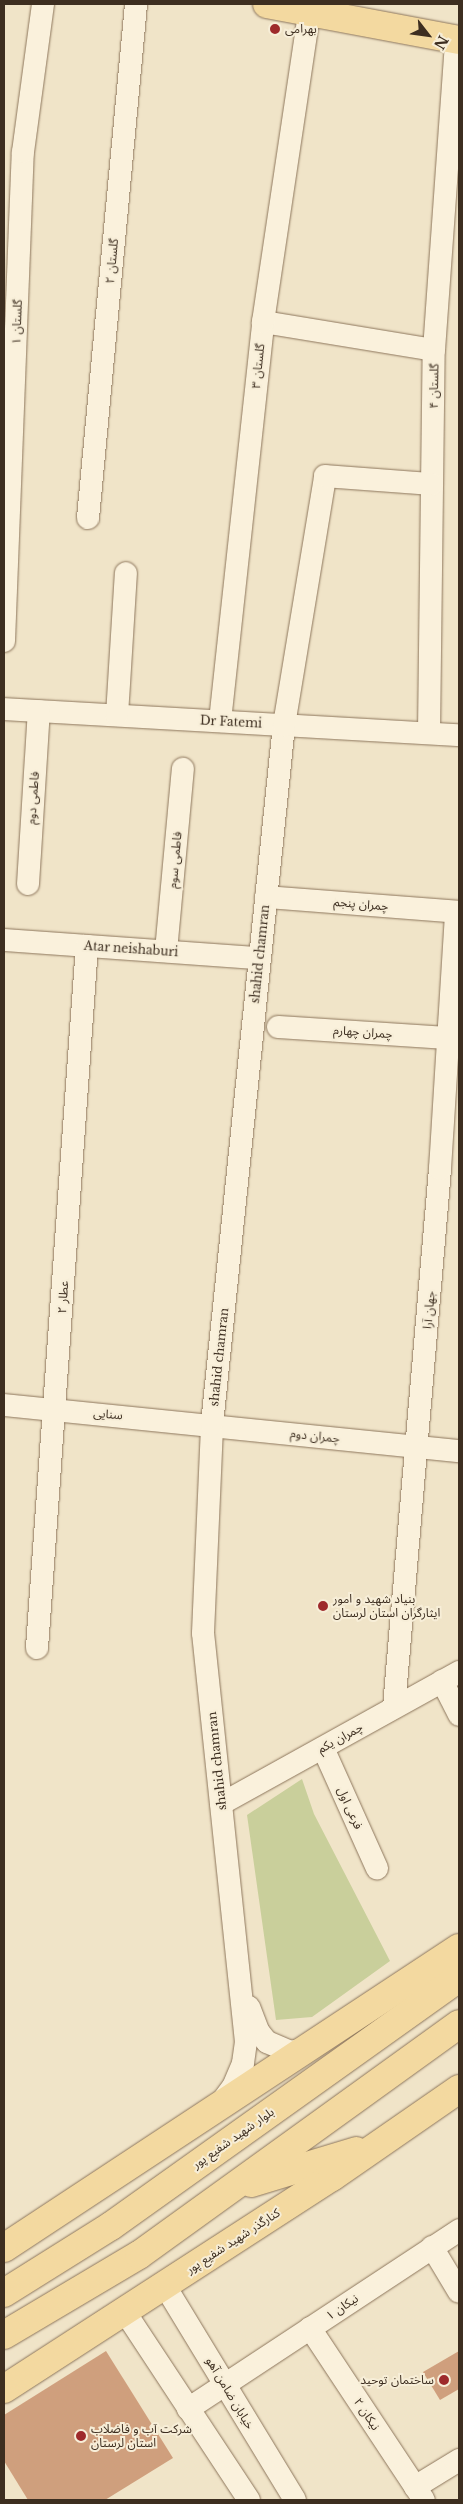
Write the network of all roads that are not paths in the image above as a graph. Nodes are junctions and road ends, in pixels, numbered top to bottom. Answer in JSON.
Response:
{"nodes":[{"id":1,"x":43,"y":4,"type":"edge"},
{"id":2,"x":136,"y":4,"type":"edge"},
{"id":3,"x":267,"y":4,"type":"edge"},
{"id":4,"x":309,"y":13,"type":"junction"},
{"id":5,"x":458,"y":40,"type":"edge"},
{"id":6,"x":14,"y":152,"type":"edge"},
{"id":7,"x":262,"y":322,"type":"junction"},
{"id":8,"x":434,"y":350,"type":"junction"},
{"id":9,"x":432,"y":484,"type":"junction"},
{"id":10,"x":88,"y":518,"type":"dead end"},
{"id":11,"x":126,"y":572,"type":"dead end"},
{"id":12,"x":4,"y":641,"type":"edge"},
{"id":13,"x":4,"y":709,"type":"edge"},
{"id":14,"x":39,"y":711,"type":"junction"},
{"id":15,"x":117,"y":715,"type":"junction"},
{"id":16,"x":220,"y":721,"type":"junction"},
{"id":17,"x":284,"y":725,"type":"junction"},
{"id":18,"x":429,"y":733,"type":"junction"},
{"id":19,"x":459,"y":735,"type":"edge"},
{"id":20,"x":183,"y":769,"type":"dead end"},
{"id":21,"x":28,"y":884,"type":"dead end"},
{"id":22,"x":266,"y":896,"type":"junction"},
{"id":23,"x":458,"y":912,"type":"edge"},
{"id":24,"x":4,"y":940,"type":"edge"},
{"id":25,"x":88,"y":946,"type":"junction"},
{"id":26,"x":166,"y":951,"type":"junction"},
{"id":27,"x":258,"y":958,"type":"junction"},
{"id":28,"x":278,"y":1027,"type":"dead end"},
{"id":29,"x":448,"y":1038,"type":"junction"},
{"id":30,"x":4,"y":1405,"type":"edge"},
{"id":31,"x":55,"y":1409,"type":"junction"},
{"id":32,"x":212,"y":1424,"type":"junction"},
{"id":33,"x":418,"y":1447,"type":"junction"},
{"id":34,"x":459,"y":1452,"type":"edge"},
{"id":35,"x":37,"y":1648,"type":"dead end"},
{"id":36,"x":451,"y":1677,"type":"edge"},
{"id":37,"x":394,"y":1707,"type":"junction"},
{"id":38,"x":459,"y":1715,"type":"edge"},
{"id":39,"x":323,"y":1748,"type":"junction"},
{"id":40,"x":221,"y":1804,"type":"junction"},
{"id":41,"x":377,"y":1868,"type":"dead end"},
{"id":42,"x":459,"y":1948,"type":"edge"},
{"id":43,"x":459,"y":1978,"type":"edge"},
{"id":44,"x":242,"y":1990,"type":"junction"},
{"id":45,"x":459,"y":2024,"type":"edge"},
{"id":46,"x":309,"y":2048,"type":"junction"},
{"id":47,"x":459,"y":2089,"type":"edge"},
{"id":48,"x":214,"y":2112,"type":"junction"},
{"id":49,"x":372,"y":2146,"type":"junction"},
{"id":50,"x":231,"y":2189,"type":"junction"},
{"id":51,"x":459,"y":2230,"type":"edge"},
{"id":52,"x":432,"y":2247,"type":"junction"},
{"id":53,"x":4,"y":2248,"type":"edge"},
{"id":54,"x":165,"y":2286,"type":"junction"},
{"id":55,"x":459,"y":2292,"type":"edge"},
{"id":56,"x":4,"y":2293,"type":"edge"},
{"id":57,"x":125,"y":2312,"type":"junction"},
{"id":58,"x":310,"y":2328,"type":"junction"},
{"id":59,"x":4,"y":2335,"type":"edge"},
{"id":60,"x":226,"y":2386,"type":"junction"},
{"id":61,"x":4,"y":2389,"type":"edge"},
{"id":62,"x":188,"y":2409,"type":"junction"},
{"id":63,"x":459,"y":2460,"type":"edge"},
{"id":64,"x":420,"y":2494,"type":"edge"},
{"id":65,"x":248,"y":2500,"type":"edge"},
{"id":66,"x":295,"y":2500,"type":"edge"}],
"edges":[{"from":1,"to":6,"type":"street","name":"گلستان ۱"},
{"from":2,"to":10,"type":"street","name":"گلستان ۲"},
{"from":3,"to":4,"type":"main road"},
{"from":4,"to":5,"type":"main road"},
{"from":4,"to":7,"type":"street","name":"گلستان ۳"},
{"from":5,"to":8,"type":"street","name":"گلستان ۴"},
{"from":6,"to":12,"type":"street","name":"گلستان ۱"},
{"from":7,"to":8,"type":"street"},
{"from":7,"to":16,"type":"street","name":"گلستان ۳"},
{"from":8,"to":9,"type":"street","name":"گلستان ۴"},
{"from":9,"to":17,"type":"street","name":"shahid chamran"},
{"from":9,"to":18,"type":"street","name":"گلستان ۴"},
{"from":11,"to":15,"type":"street"},
{"from":13,"to":14,"type":"street","name":"Dr Fatemi"},
{"from":14,"to":15,"type":"street","name":"Dr Fatemi"},
{"from":14,"to":21,"type":"street","name":"فاطمی دوم"},
{"from":15,"to":16,"type":"street","name":"Dr Fatemi"},
{"from":16,"to":17,"type":"street","name":"Dr Fatemi"},
{"from":17,"to":18,"type":"street","name":"Dr Fatemi"},
{"from":17,"to":22,"type":"street","name":"shahid chamran"},
{"from":18,"to":19,"type":"street","name":"Dr Fatemi"},
{"from":20,"to":26,"type":"street","name":"فاطمی سوم"},
{"from":22,"to":23,"type":"street","name":"چمران پنجم"},
{"from":22,"to":27,"type":"street","name":"shahid chamran"},
{"from":23,"to":29,"type":"street","name":"جهان آرا"},
{"from":24,"to":25,"type":"street","name":"Atar neishaburi"},
{"from":25,"to":26,"type":"street","name":"Atar neishaburi"},
{"from":25,"to":31,"type":"street","name":"عطار ۲"},
{"from":26,"to":27,"type":"street","name":"Atar neishaburi"},
{"from":27,"to":32,"type":"street","name":"shahid chamran"},
{"from":28,"to":29,"type":"street","name":"چمران چهارم"},
{"from":29,"to":33,"type":"street","name":"جهان آرا"},
{"from":30,"to":31,"type":"street","name":"سنایی"},
{"from":31,"to":32,"type":"street","name":"سنایی"},
{"from":31,"to":35,"type":"street","name":"عطار ۲"},
{"from":32,"to":33,"type":"street","name":"چمران دوم"},
{"from":32,"to":40,"type":"street","name":"shahid chamran"},
{"from":33,"to":34,"type":"street","name":"چمران دوم"},
{"from":33,"to":37,"type":"street","name":"جهان آرا"},
{"from":36,"to":37,"type":"street","name":"چمران یکم"},
{"from":36,"to":38,"type":"street"},
{"from":37,"to":39,"type":"street","name":"چمران یکم"},
{"from":39,"to":40,"type":"street","name":"چمران یکم"},
{"from":39,"to":41,"type":"street","name":"فرعی اول"},
{"from":40,"to":44,"type":"street","name":"shahid chamran"},
{"from":42,"to":46,"type":"main road"},
{"from":43,"to":56,"type":"main road","name":"بلوار شهید شفیع پور"},
{"from":44,"to":46,"type":"street"},
{"from":44,"to":48,"type":"street"},
{"from":45,"to":50,"type":"main road"},
{"from":46,"to":48,"type":"main road"},
{"from":47,"to":49,"type":"main road","name":"کنارگذر شهید شفیع پور"},
{"from":48,"to":53,"type":"main road"},
{"from":49,"to":50,"type":"main road"},
{"from":49,"to":54,"type":"main road","name":"کنارگذر شهید شفیع پور"},
{"from":50,"to":59,"type":"main road"},
{"from":51,"to":52,"type":"street","name":"نیکان ۱"},
{"from":52,"to":55,"type":"street"},
{"from":52,"to":58,"type":"street","name":"نیکان ۱"},
{"from":54,"to":57,"type":"main road","name":"کنارگذر شهید شفیع پور"},
{"from":54,"to":60,"type":"street","name":"خیابان ضامن آهو"},
{"from":57,"to":61,"type":"main road","name":"کنارگذر شهید شفیع پور"},
{"from":57,"to":62,"type":"street"},
{"from":58,"to":60,"type":"street","name":"نیکان ۱"},
{"from":58,"to":64,"type":"street","name":"نیکان ۲"},
{"from":60,"to":62,"type":"street","name":"نیکان ۱"},
{"from":60,"to":66,"type":"street","name":"خیابان ضامن آهو"},
{"from":62,"to":65,"type":"street"},
{"from":63,"to":64,"type":"street"}]}
